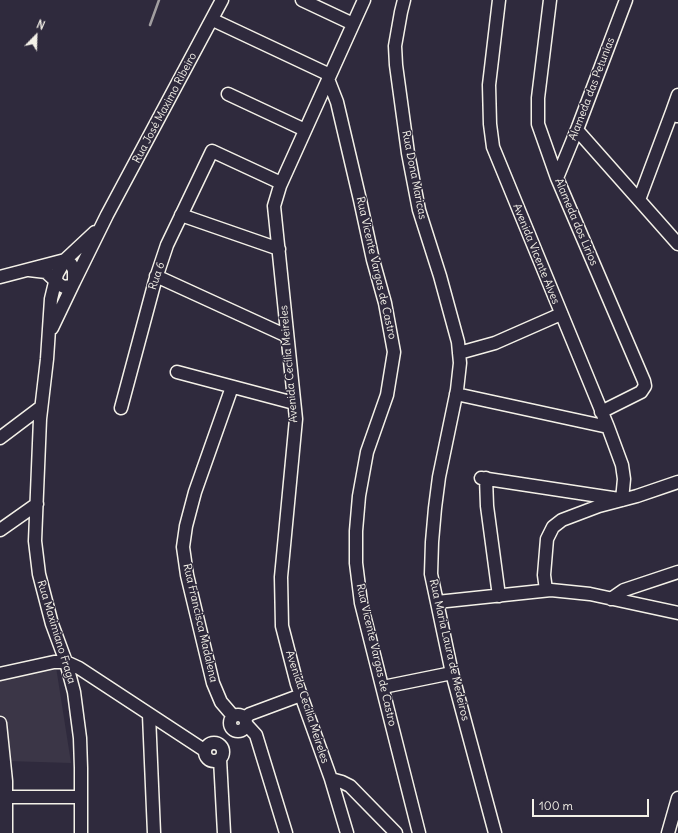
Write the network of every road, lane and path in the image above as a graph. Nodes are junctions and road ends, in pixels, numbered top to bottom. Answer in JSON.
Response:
{"nodes":[{"id":1,"x":222,"y":0,"type":"edge"},
{"id":2,"x":302,"y":0,"type":"edge"},
{"id":3,"x":364,"y":0,"type":"edge"},
{"id":4,"x":404,"y":0,"type":"edge"},
{"id":5,"x":499,"y":0,"type":"edge"},
{"id":6,"x":550,"y":0,"type":"edge"},
{"id":7,"x":626,"y":0,"type":"edge"},
{"id":8,"x":213,"y":20,"type":"junction"},
{"id":9,"x":353,"y":24,"type":"junction"},
{"id":10,"x":329,"y":77,"type":"junction"},
{"id":11,"x":228,"y":94,"type":"dead end"},
{"id":12,"x":678,"y":95,"type":"edge"},
{"id":13,"x":675,"y":113,"type":"edge"},
{"id":14,"x":305,"y":130,"type":"junction"},
{"id":15,"x":577,"y":130,"type":"junction"},
{"id":16,"x":557,"y":178,"type":"junction"},
{"id":17,"x":281,"y":183,"type":"junction"},
{"id":18,"x":639,"y":200,"type":"junction"},
{"id":19,"x":107,"y":215,"type":"junction"},
{"id":20,"x":181,"y":215,"type":"junction"},
{"id":21,"x":678,"y":244,"type":"edge"},
{"id":22,"x":279,"y":250,"type":"junction"},
{"id":23,"x":65,"y":260,"type":"junction"},
{"id":24,"x":29,"y":270,"type":"junction"},
{"id":25,"x":156,"y":276,"type":"junction"},
{"id":26,"x":0,"y":277,"type":"edge"},
{"id":27,"x":55,"y":281,"type":"junction"},
{"id":28,"x":74,"y":282,"type":"junction"},
{"id":29,"x":561,"y":314,"type":"junction"},
{"id":30,"x":48,"y":335,"type":"junction"},
{"id":31,"x":287,"y":336,"type":"junction"},
{"id":32,"x":459,"y":353,"type":"junction"},
{"id":33,"x":177,"y":372,"type":"dead end"},
{"id":34,"x":232,"y":387,"type":"junction"},
{"id":35,"x":456,"y":394,"type":"junction"},
{"id":36,"x":294,"y":403,"type":"junction"},
{"id":37,"x":41,"y":407,"type":"junction"},
{"id":38,"x":121,"y":408,"type":"dead end"},
{"id":39,"x":601,"y":412,"type":"junction"},
{"id":40,"x":608,"y":427,"type":"junction"},
{"id":41,"x":0,"y":438,"type":"edge"},
{"id":42,"x":678,"y":482,"type":"edge"},
{"id":43,"x":622,"y":500,"type":"junction"},
{"id":44,"x":37,"y":504,"type":"junction"},
{"id":45,"x":0,"y":530,"type":"edge"},
{"id":46,"x":678,"y":572,"type":"edge"},
{"id":47,"x":546,"y":590,"type":"junction"},
{"id":48,"x":499,"y":596,"type":"junction"},
{"id":49,"x":611,"y":599,"type":"junction"},
{"id":50,"x":436,"y":602,"type":"junction"},
{"id":51,"x":678,"y":613,"type":"edge"},
{"id":52,"x":66,"y":662,"type":"junction"},
{"id":53,"x":452,"y":673,"type":"junction"},
{"id":54,"x":0,"y":674,"type":"edge"},
{"id":55,"x":383,"y":687,"type":"junction"},
{"id":56,"x":301,"y":695,"type":"junction"},
{"id":57,"x":149,"y":716,"type":"junction"},
{"id":58,"x":239,"y":721,"type":"junction"},
{"id":59,"x":0,"y":723,"type":"edge"},
{"id":60,"x":219,"y":744,"type":"junction"},
{"id":61,"x":204,"y":750,"type":"junction"},
{"id":62,"x":220,"y":759,"type":"junction"},
{"id":63,"x":331,"y":779,"type":"junction"},
{"id":64,"x":6,"y":797,"type":"junction"},
{"id":65,"x":81,"y":797,"type":"junction"},
{"id":66,"x":678,"y":798,"type":"edge"},
{"id":67,"x":6,"y":833,"type":"edge"},
{"id":68,"x":81,"y":833,"type":"edge"},
{"id":69,"x":154,"y":833,"type":"edge"},
{"id":70,"x":224,"y":833,"type":"edge"},
{"id":71,"x":286,"y":833,"type":"edge"},
{"id":72,"x":347,"y":833,"type":"edge"},
{"id":73,"x":396,"y":833,"type":"edge"},
{"id":74,"x":419,"y":833,"type":"edge"},
{"id":75,"x":495,"y":833,"type":"edge"},
{"id":76,"x":668,"y":833,"type":"edge"}],
"edges":[{"from":1,"to":8,"type":"street","name":"Rua José Maximo Ribeiro"},
{"from":2,"to":9,"type":"street"},
{"from":3,"to":9,"type":"street","name":"Avenida Cecília Meireles"},
{"from":4,"to":32,"type":"street","name":"Rua Dona Maricas"},
{"from":5,"to":29,"type":"street","name":"Avenida Vicente Alves"},
{"from":6,"to":16,"type":"street","name":"Alameda dos Lirios"},
{"from":7,"to":15,"type":"street","name":"Alameda das Petunias"},
{"from":8,"to":10,"type":"street"},
{"from":8,"to":19,"type":"street","name":"Rua José Maximo Ribeiro"},
{"from":9,"to":10,"type":"street","name":"Avenida Cecília Meireles"},
{"from":10,"to":14,"type":"street","name":"Avenida Cecília Meireles"},
{"from":10,"to":55,"type":"street","name":"Rua Vicente Vargas de Castro"},
{"from":11,"to":14,"type":"street"},
{"from":12,"to":13,"type":"street"},
{"from":13,"to":18,"type":"street"},
{"from":14,"to":17,"type":"street","name":"Avenida Cecília Meireles"},
{"from":15,"to":16,"type":"street","name":"Alameda das Petunias"},
{"from":15,"to":18,"type":"street"},
{"from":16,"to":39,"type":"street","name":"Alameda dos Lirios"},
{"from":17,"to":20,"type":"street","name":"Rua 6"},
{"from":17,"to":22,"type":"street","name":"Avenida Cecília Meireles"},
{"from":18,"to":21,"type":"street"},
{"from":19,"to":23,"type":"street","name":"Rua José Maximo Ribeiro"},
{"from":19,"to":28,"type":"street","name":"Rua José Maximo Ribeiro"},
{"from":20,"to":22,"type":"street"},
{"from":20,"to":25,"type":"street","name":"Rua 6"},
{"from":22,"to":31,"type":"street","name":"Avenida Cecília Meireles"},
{"from":23,"to":24,"type":"street","name":"Rua José Maximo Ribeiro"},
{"from":23,"to":27,"type":"street","name":"Rua Maximiano Fraga"},
{"from":23,"to":28,"type":"street"},
{"from":24,"to":26,"type":"street","name":"Rua José Maximo Ribeiro"},
{"from":24,"to":27,"type":"street","name":"Rua José Maximo Ribeiro"},
{"from":25,"to":31,"type":"street"},
{"from":25,"to":38,"type":"street","name":"Rua 6"},
{"from":27,"to":28,"type":"street","name":"Rua José Maximo Ribeiro"},
{"from":27,"to":30,"type":"street","name":"Rua Maximiano Fraga"},
{"from":28,"to":30,"type":"street","name":"Rua Maximiano Fraga"},
{"from":29,"to":32,"type":"street"},
{"from":29,"to":39,"type":"street","name":"Avenida Vicente Alves"},
{"from":30,"to":37,"type":"street","name":"Rua Maximiano Fraga"},
{"from":31,"to":36,"type":"street","name":"Avenida Cecília Meireles"},
{"from":32,"to":35,"type":"street","name":"Rua Dona Maricas"},
{"from":33,"to":34,"type":"street"},
{"from":34,"to":36,"type":"street"},
{"from":34,"to":58,"type":"street","name":"Rua Francisca Madalena"},
{"from":35,"to":40,"type":"street"},
{"from":35,"to":50,"type":"street","name":"Rua Maria Laura de Medeiros"},
{"from":36,"to":56,"type":"street","name":"Avenida Cecília Meireles"},
{"from":37,"to":41,"type":"street"},
{"from":37,"to":44,"type":"street","name":"Rua Maximiano Fraga"},
{"from":39,"to":40,"type":"street","name":"Avenida Vicente Alves"},
{"from":40,"to":43,"type":"street","name":"Avenida Vicente Alves"},
{"from":42,"to":43,"type":"street"},
{"from":43,"to":47,"type":"street"},
{"from":43,"to":48,"type":"street"},
{"from":44,"to":45,"type":"street"},
{"from":44,"to":52,"type":"street","name":"Rua Maximiano Fraga"},
{"from":46,"to":49,"type":"street"},
{"from":47,"to":48,"type":"street"},
{"from":47,"to":49,"type":"street"},
{"from":48,"to":50,"type":"street"},
{"from":49,"to":51,"type":"street"},
{"from":50,"to":53,"type":"street","name":"Rua Maria Laura de Medeiros"},
{"from":52,"to":54,"type":"street"},
{"from":52,"to":57,"type":"street"},
{"from":52,"to":65,"type":"street","name":"Rua Maximiano Fraga"},
{"from":53,"to":55,"type":"street"},
{"from":53,"to":75,"type":"street","name":"Rua Maria Laura de Medeiros"},
{"from":55,"to":74,"type":"street","name":"Rua Vicente Vargas de Castro"},
{"from":56,"to":58,"type":"street"},
{"from":56,"to":63,"type":"street","name":"Avenida Cecília Meireles"},
{"from":57,"to":61,"type":"street"},
{"from":57,"to":69,"type":"street"},
{"from":58,"to":60,"type":"street"},
{"from":58,"to":71,"type":"street","name":"Rua Francisca Madalena"},
{"from":59,"to":64,"type":"street"},
{"from":60,"to":61,"type":"street"},
{"from":60,"to":62,"type":"street"},
{"from":61,"to":62,"type":"street"},
{"from":62,"to":70,"type":"street"},
{"from":63,"to":72,"type":"street","name":"Avenida Cecília Meireles"},
{"from":63,"to":73,"type":"street"},
{"from":64,"to":65,"type":"street"},
{"from":64,"to":67,"type":"street"},
{"from":65,"to":68,"type":"street","name":"Rua Maximiano Fraga"},
{"from":66,"to":76,"type":"street"}]}
